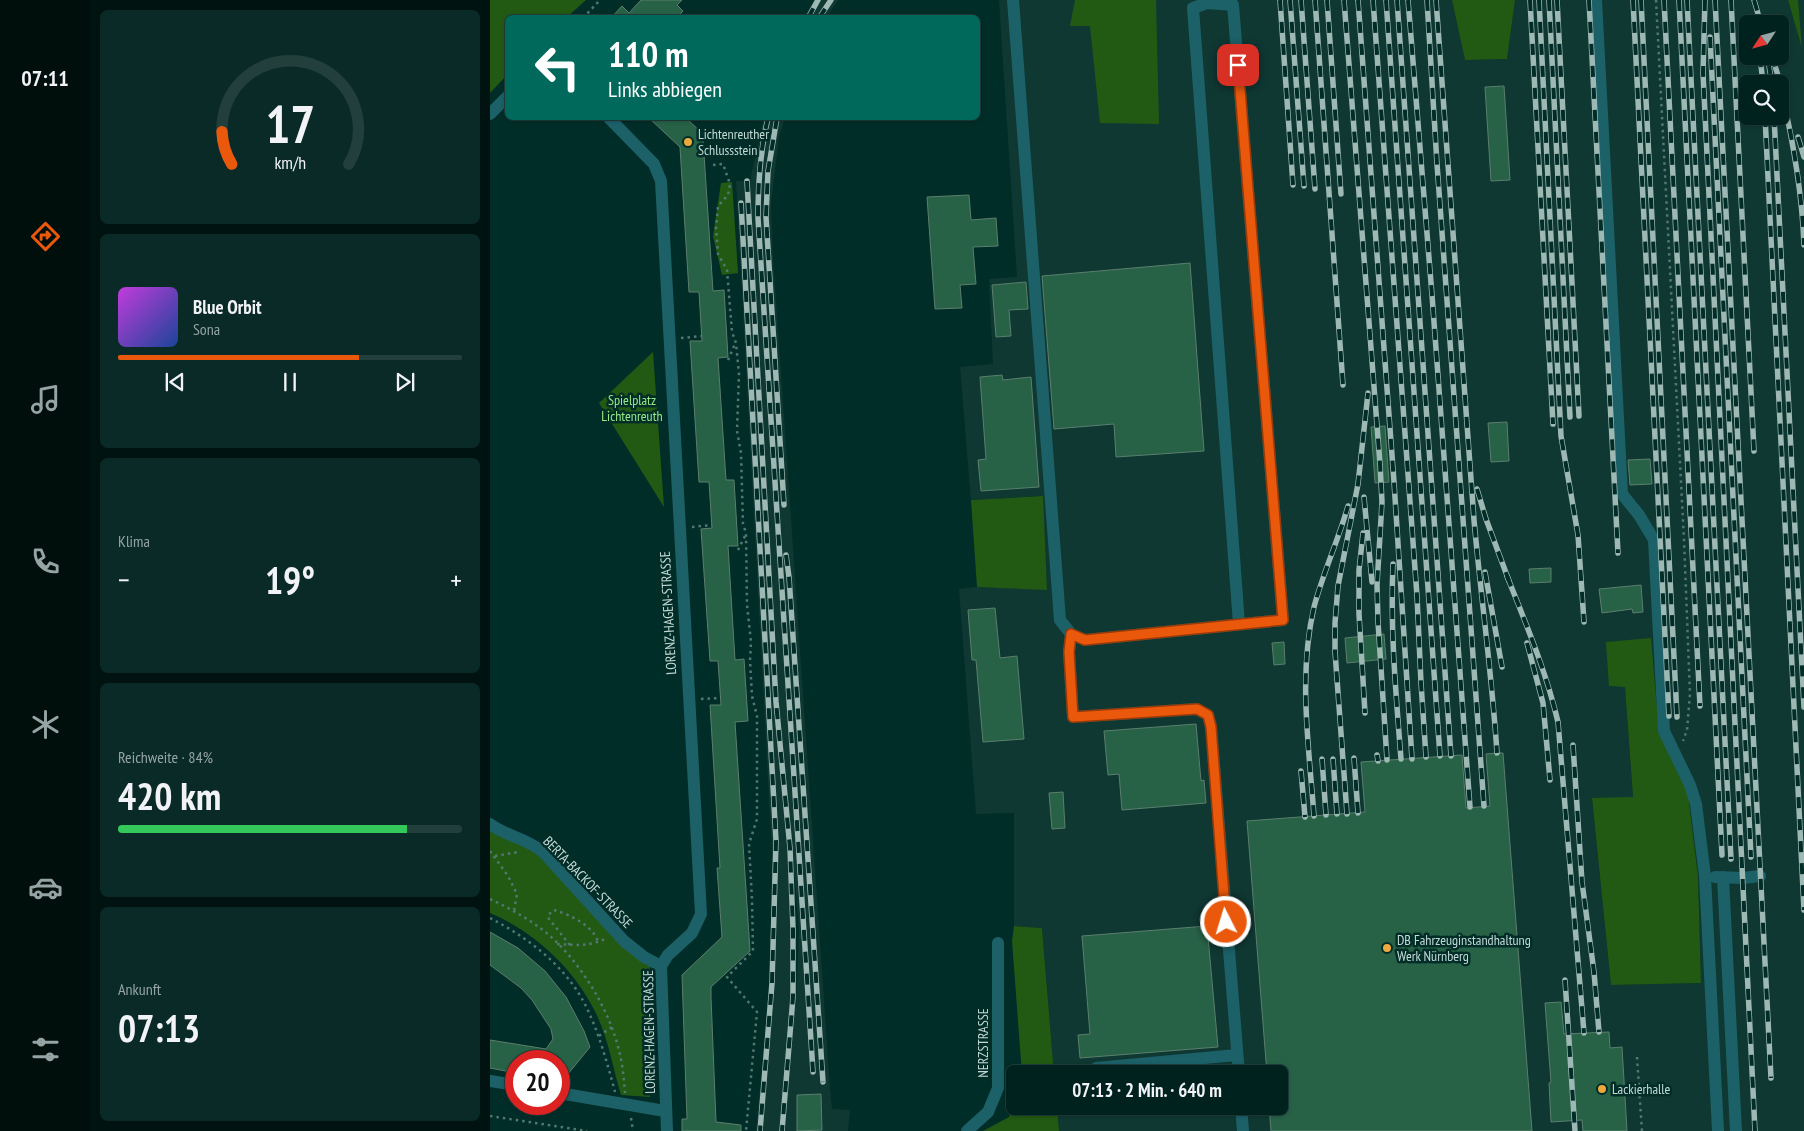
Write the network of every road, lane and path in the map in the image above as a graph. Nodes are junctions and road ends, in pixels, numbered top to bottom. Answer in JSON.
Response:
{"nodes":[{"id":1,"x":600,"y":0,"type":"edge"},
{"id":2,"x":1013,"y":0,"type":"edge"},
{"id":3,"x":1596,"y":0,"type":"edge"},
{"id":4,"x":1656,"y":0,"type":"edge"},
{"id":5,"x":586,"y":15,"type":"edge"},
{"id":6,"x":505,"y":99,"type":"edge"},
{"id":7,"x":490,"y":114,"type":"edge"},
{"id":8,"x":611,"y":120,"type":"edge"},
{"id":9,"x":713,"y":165,"type":"dead end"},
{"id":10,"x":732,"y":332,"type":"junction"},
{"id":11,"x":727,"y":333,"type":"dead end"},
{"id":12,"x":702,"y":336,"type":"dead end"},
{"id":13,"x":681,"y":338,"type":"dead end"},
{"id":14,"x":736,"y":343,"type":"junction"},
{"id":15,"x":728,"y":360,"type":"dead end"},
{"id":16,"x":736,"y":524,"type":"dead end"},
{"id":17,"x":743,"y":524,"type":"junction"},
{"id":18,"x":712,"y":525,"type":"dead end"},
{"id":19,"x":691,"y":527,"type":"dead end"},
{"id":20,"x":746,"y":533,"type":"junction"},
{"id":21,"x":738,"y":550,"type":"dead end"},
{"id":22,"x":1239,"y":624,"type":"junction"},
{"id":23,"x":1071,"y":634,"type":"junction"},
{"id":24,"x":746,"y":696,"type":"dead end"},
{"id":25,"x":752,"y":696,"type":"junction"},
{"id":26,"x":720,"y":698,"type":"dead end"},
{"id":27,"x":701,"y":699,"type":"dead end"},
{"id":28,"x":1677,"y":759,"type":"junction"},
{"id":29,"x":490,"y":824,"type":"edge"},
{"id":30,"x":530,"y":843,"type":"junction"},
{"id":31,"x":490,"y":851,"type":"edge"},
{"id":32,"x":495,"y":856,"type":"junction"},
{"id":33,"x":1705,"y":876,"type":"junction"},
{"id":34,"x":1760,"y":876,"type":"dead end"},
{"id":35,"x":1723,"y":877,"type":"junction"},
{"id":36,"x":490,"y":899,"type":"edge"},
{"id":37,"x":514,"y":910,"type":"junction"},
{"id":38,"x":490,"y":918,"type":"edge"},
{"id":39,"x":617,"y":932,"type":"junction"},
{"id":40,"x":598,"y":942,"type":"junction"},
{"id":41,"x":998,"y":943,"type":"dead end"},
{"id":42,"x":557,"y":944,"type":"junction"},
{"id":43,"x":570,"y":945,"type":"junction"},
{"id":44,"x":661,"y":966,"type":"junction"},
{"id":45,"x":612,"y":1027,"type":"junction"},
{"id":46,"x":599,"y":1036,"type":"junction"},
{"id":47,"x":1237,"y":1056,"type":"junction"},
{"id":48,"x":1637,"y":1057,"type":"dead end"},
{"id":49,"x":1131,"y":1065,"type":"edge"},
{"id":50,"x":1238,"y":1065,"type":"edge"},
{"id":51,"x":490,"y":1081,"type":"edge"},
{"id":52,"x":505,"y":1083,"type":"edge"},
{"id":53,"x":570,"y":1094,"type":"edge"},
{"id":54,"x":623,"y":1104,"type":"junction"},
{"id":55,"x":666,"y":1111,"type":"junction"},
{"id":56,"x":1242,"y":1115,"type":"edge"},
{"id":57,"x":490,"y":1116,"type":"edge"},
{"id":58,"x":587,"y":1131,"type":"edge"},
{"id":59,"x":666,"y":1131,"type":"edge"},
{"id":60,"x":746,"y":1131,"type":"edge"},
{"id":61,"x":968,"y":1131,"type":"edge"},
{"id":62,"x":1243,"y":1131,"type":"edge"},
{"id":63,"x":1642,"y":1131,"type":"edge"},
{"id":64,"x":1718,"y":1131,"type":"edge"},
{"id":65,"x":1736,"y":1131,"type":"edge"}],
"edges":[{"from":1,"to":5,"type":"path"},
{"from":2,"to":23,"type":"street"},
{"from":3,"to":28,"type":"street"},
{"from":4,"to":28,"type":"path"},
{"from":6,"to":7,"type":"street"},
{"from":8,"to":44,"type":"street","name":"LORENZ-HAGEN-STRASSE"},
{"from":9,"to":10,"type":"path"},
{"from":10,"to":11,"type":"path"},
{"from":10,"to":14,"type":"path"},
{"from":12,"to":13,"type":"path"},
{"from":14,"to":15,"type":"path"},
{"from":14,"to":17,"type":"path"},
{"from":16,"to":17,"type":"path"},
{"from":17,"to":20,"type":"path"},
{"from":18,"to":19,"type":"path"},
{"from":20,"to":21,"type":"path"},
{"from":20,"to":25,"type":"path"},
{"from":22,"to":22,"type":"street"},
{"from":22,"to":23,"type":"street"},
{"from":23,"to":47,"type":"street"},
{"from":24,"to":25,"type":"path"},
{"from":25,"to":60,"type":"path"},
{"from":26,"to":27,"type":"path"},
{"from":28,"to":33,"type":"street"},
{"from":29,"to":30,"type":"street","name":"BERTA-BACKOF-STRASSE"},
{"from":30,"to":32,"type":"path"},
{"from":30,"to":39,"type":"street","name":"BERTA-BACKOF-STRASSE"},
{"from":31,"to":32,"type":"path"},
{"from":32,"to":37,"type":"path"},
{"from":33,"to":35,"type":"street"},
{"from":33,"to":64,"type":"street"},
{"from":34,"to":35,"type":"street"},
{"from":35,"to":65,"type":"street"},
{"from":36,"to":37,"type":"path"},
{"from":37,"to":42,"type":"path"},
{"from":38,"to":46,"type":"path"},
{"from":39,"to":40,"type":"path"},
{"from":39,"to":44,"type":"street","name":"BERTA-BACKOF-STRASSE"},
{"from":40,"to":43,"type":"path"},
{"from":40,"to":43,"type":"path"},
{"from":41,"to":61,"type":"street","name":"NERZSTRASSE"},
{"from":42,"to":43,"type":"path"},
{"from":42,"to":45,"type":"path"},
{"from":44,"to":55,"type":"street","name":"LORENZ-HAGEN-STRASSE"},
{"from":45,"to":46,"type":"path"},
{"from":45,"to":54,"type":"path"},
{"from":46,"to":54,"type":"path"},
{"from":47,"to":49,"type":"street"},
{"from":47,"to":50,"type":"street"},
{"from":48,"to":63,"type":"path"},
{"from":51,"to":52,"type":"street"},
{"from":53,"to":54,"type":"street"},
{"from":54,"to":55,"type":"street"},
{"from":55,"to":59,"type":"street","name":"LORENZ-HAGEN-STRASSE"},
{"from":56,"to":62,"type":"street"},
{"from":57,"to":58,"type":"path"}]}
